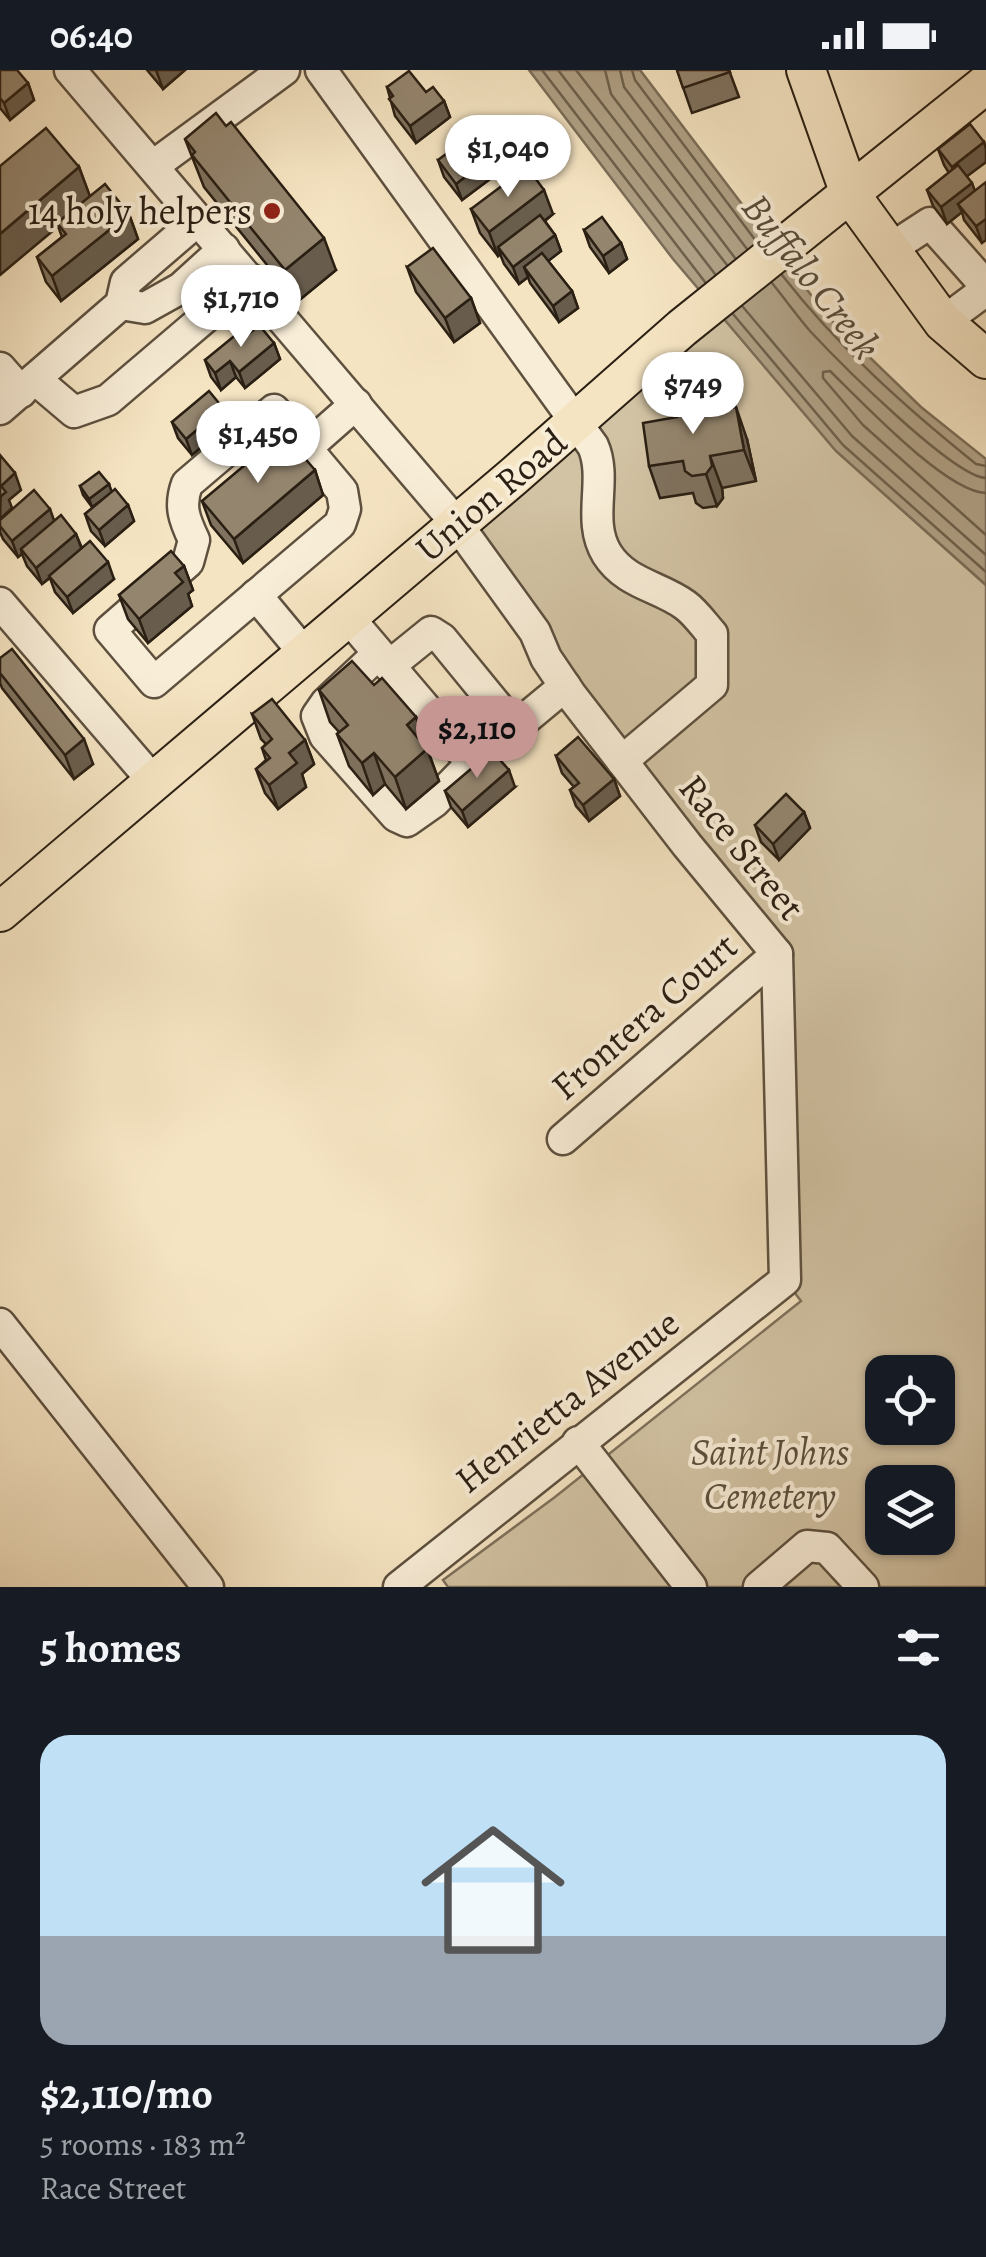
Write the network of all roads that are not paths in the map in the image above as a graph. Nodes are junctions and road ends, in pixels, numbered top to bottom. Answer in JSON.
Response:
{"nodes":[{"id":1,"x":70,"y":70,"type":"edge"},
{"id":2,"x":321,"y":70,"type":"edge"},
{"id":3,"x":806,"y":70,"type":"edge"},
{"id":4,"x":272,"y":73,"type":"edge"},
{"id":5,"x":986,"y":84,"type":"edge"},
{"id":6,"x":153,"y":166,"type":"junction"},
{"id":7,"x":850,"y":194,"type":"junction"},
{"id":8,"x":198,"y":220,"type":"junction"},
{"id":9,"x":224,"y":249,"type":"junction"},
{"id":10,"x":890,"y":249,"type":"junction"},
{"id":11,"x":960,"y":256,"type":"junction"},
{"id":12,"x":250,"y":279,"type":"junction"},
{"id":13,"x":918,"y":288,"type":"junction"},
{"id":14,"x":986,"y":288,"type":"edge"},
{"id":15,"x":122,"y":304,"type":"junction"},
{"id":16,"x":944,"y":322,"type":"junction"},
{"id":17,"x":986,"y":359,"type":"edge"},
{"id":18,"x":0,"y":368,"type":"edge"},
{"id":19,"x":19,"y":394,"type":"edge"},
{"id":20,"x":356,"y":404,"type":"junction"},
{"id":21,"x":576,"y":423,"type":"junction"},
{"id":22,"x":297,"y":436,"type":"junction"},
{"id":23,"x":212,"y":489,"type":"edge"},
{"id":24,"x":457,"y":524,"type":"junction"},
{"id":25,"x":256,"y":596,"type":"junction"},
{"id":26,"x":0,"y":603,"type":"edge"},
{"id":27,"x":348,"y":617,"type":"junction"},
{"id":28,"x":305,"y":654,"type":"junction"},
{"id":29,"x":384,"y":660,"type":"junction"},
{"id":30,"x":565,"y":686,"type":"junction"},
{"id":31,"x":514,"y":728,"type":"junction"},
{"id":32,"x":622,"y":761,"type":"junction"},
{"id":33,"x":472,"y":762,"type":"junction"},
{"id":34,"x":154,"y":782,"type":"junction"},
{"id":35,"x":0,"y":912,"type":"edge"},
{"id":36,"x":777,"y":954,"type":"junction"},
{"id":37,"x":563,"y":1139,"type":"dead end"},
{"id":38,"x":785,"y":1280,"type":"joint"},
{"id":39,"x":0,"y":1324,"type":"edge"},
{"id":40,"x":578,"y":1442,"type":"junction"},
{"id":41,"x":677,"y":1582,"type":"edge"},
{"id":42,"x":208,"y":1587,"type":"edge"},
{"id":43,"x":399,"y":1587,"type":"edge"},
{"id":44,"x":759,"y":1587,"type":"edge"},
{"id":45,"x":863,"y":1587,"type":"edge"}],
"edges":[{"from":1,"to":6,"type":"street","name":"Race Street"},
{"from":2,"to":21,"type":"street"},
{"from":3,"to":7,"type":"main road"},
{"from":4,"to":6,"type":"street"},
{"from":5,"to":7,"type":"main road","name":"Union Road"},
{"from":6,"to":8,"type":"street","name":"Race Street"},
{"from":7,"to":10,"type":"main road"},
{"from":7,"to":21,"type":"main road","name":"Union Road"},
{"from":8,"to":9,"type":"street","name":"Race Street"},
{"from":8,"to":15,"type":"street"},
{"from":9,"to":12,"type":"street","name":"Race Street"},
{"from":9,"to":15,"type":"street"},
{"from":10,"to":11,"type":"street"},
{"from":10,"to":13,"type":"main road"},
{"from":11,"to":13,"type":"street"},
{"from":11,"to":14,"type":"street"},
{"from":12,"to":19,"type":"street"},
{"from":12,"to":20,"type":"street","name":"Race Street"},
{"from":13,"to":16,"type":"main road"},
{"from":14,"to":16,"type":"street"},
{"from":15,"to":19,"type":"street"},
{"from":16,"to":17,"type":"main road"},
{"from":18,"to":19,"type":"street"},
{"from":20,"to":22,"type":"street"},
{"from":20,"to":24,"type":"street","name":"Race Street"},
{"from":21,"to":24,"type":"main road","name":"Union Road"},
{"from":21,"to":32,"type":"street"},
{"from":22,"to":23,"type":"street"},
{"from":22,"to":25,"type":"street"},
{"from":22,"to":25,"type":"street"},
{"from":24,"to":27,"type":"main road","name":"Union Road"},
{"from":24,"to":30,"type":"street","name":"Race Street"},
{"from":25,"to":28,"type":"street"},
{"from":26,"to":34,"type":"street"},
{"from":27,"to":28,"type":"main road","name":"Union Road"},
{"from":27,"to":29,"type":"street"},
{"from":28,"to":34,"type":"main road","name":"Union Road"},
{"from":29,"to":31,"type":"street"},
{"from":29,"to":33,"type":"street"},
{"from":29,"to":33,"type":"street"},
{"from":30,"to":31,"type":"street"},
{"from":30,"to":32,"type":"street","name":"Race Street"},
{"from":31,"to":33,"type":"street"},
{"from":32,"to":36,"type":"street","name":"Race Street"},
{"from":34,"to":35,"type":"main road","name":"Union Road"},
{"from":36,"to":37,"type":"street","name":"Frontera Court"},
{"from":36,"to":38,"type":"street","name":"Race Street"},
{"from":38,"to":40,"type":"street","name":"Henrietta Avenue"},
{"from":39,"to":42,"type":"street"},
{"from":40,"to":41,"type":"street"},
{"from":40,"to":43,"type":"street","name":"Henrietta Avenue"},
{"from":44,"to":45,"type":"street"}]}
